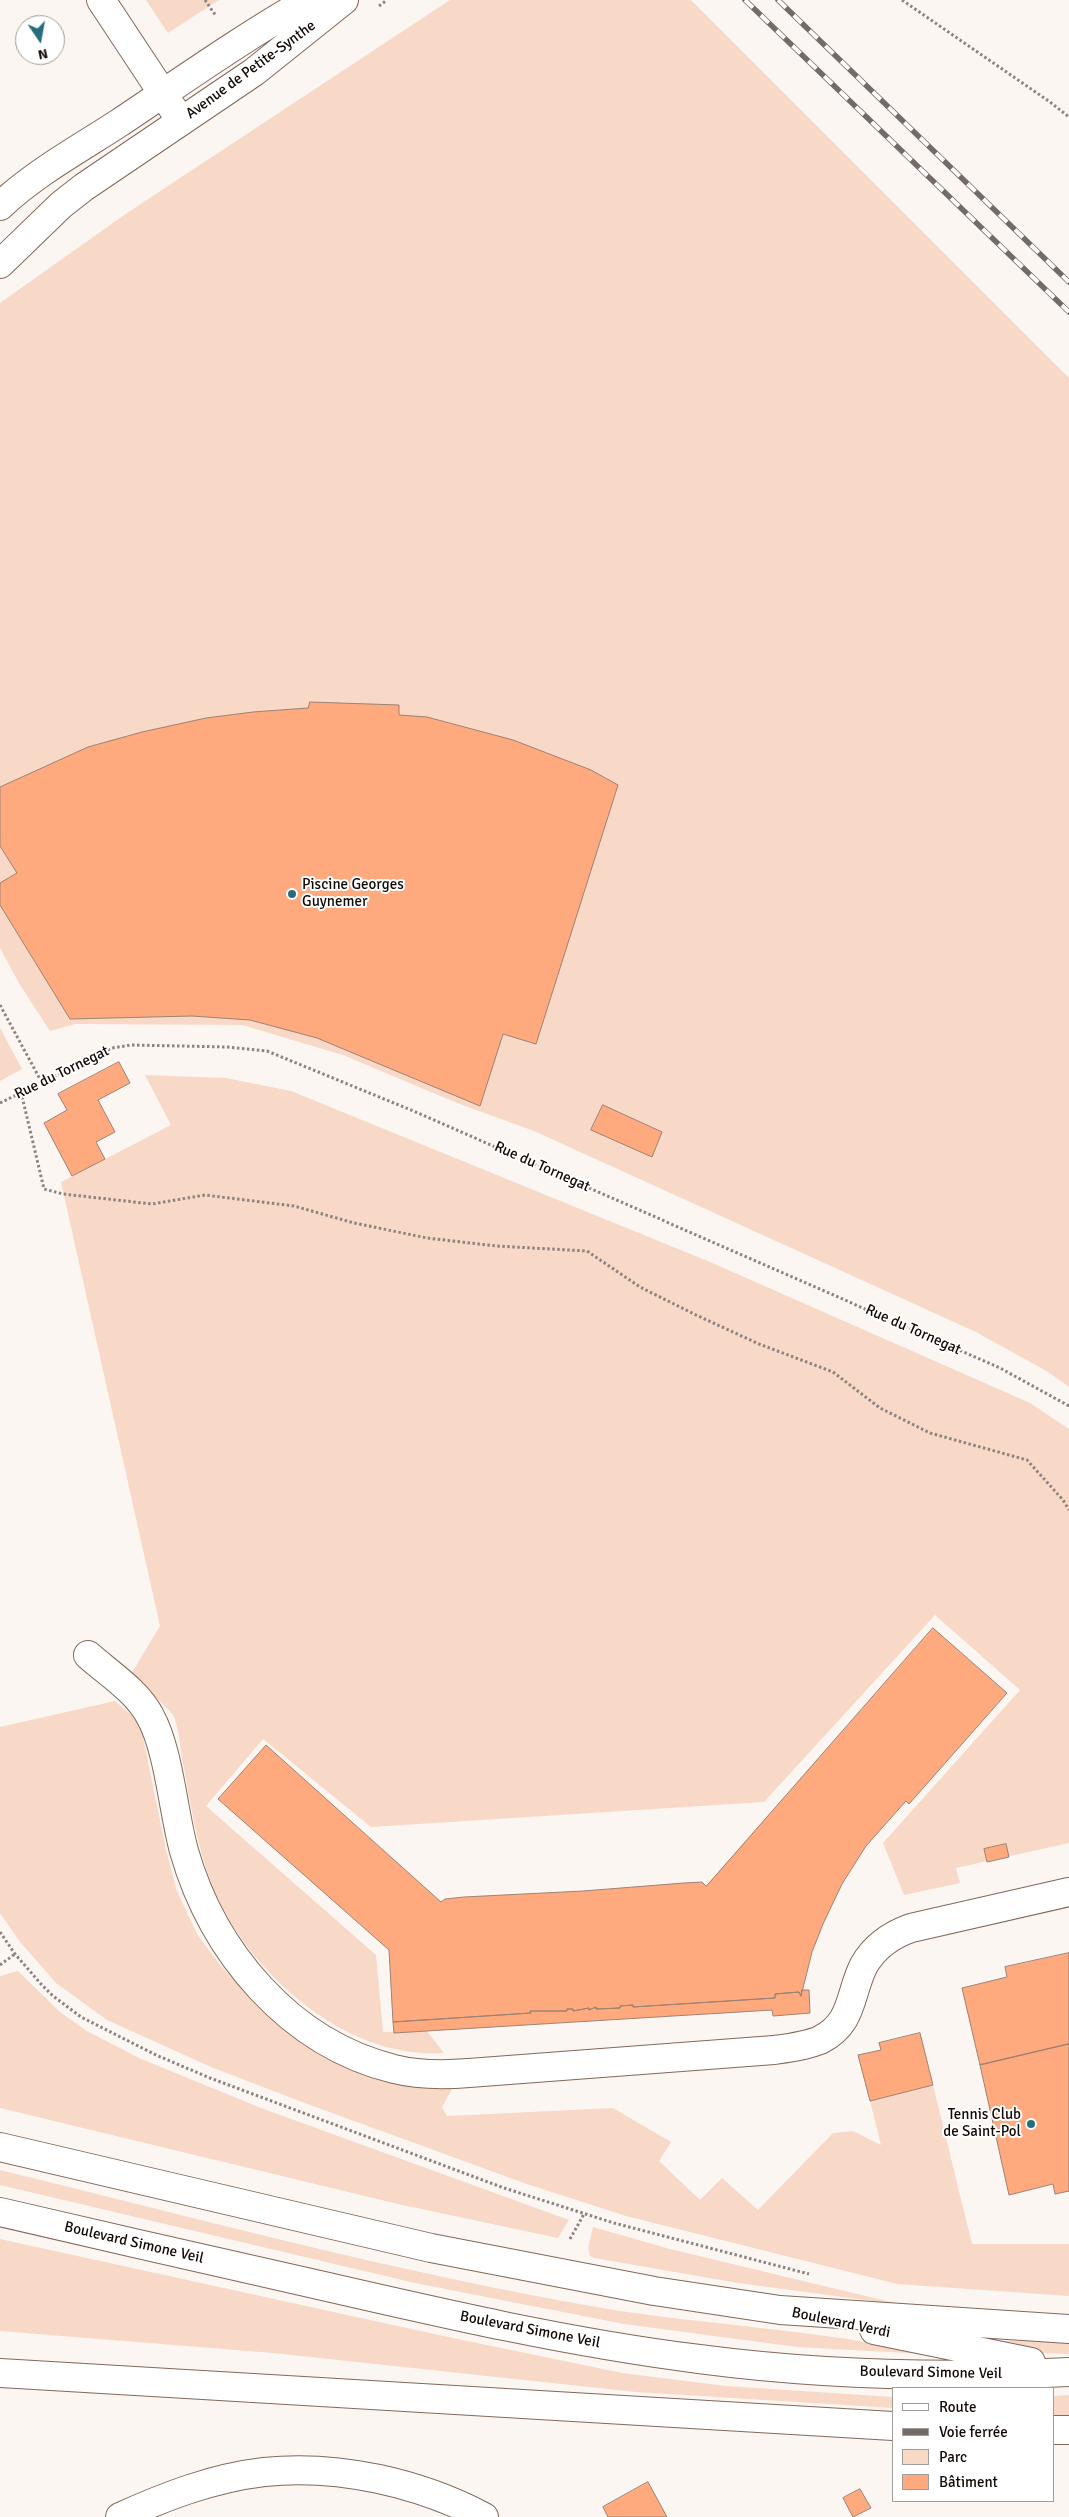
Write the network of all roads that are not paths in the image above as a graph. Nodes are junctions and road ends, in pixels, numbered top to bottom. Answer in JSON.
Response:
{"nodes":[{"id":1,"x":101,"y":0,"type":"edge"},
{"id":2,"x":309,"y":0,"type":"edge"},
{"id":3,"x":344,"y":0,"type":"edge"},
{"id":4,"x":163,"y":93,"type":"junction"},
{"id":5,"x":181,"y":121,"type":"junction"},
{"id":6,"x":0,"y":206,"type":"edge"},
{"id":7,"x":0,"y":264,"type":"edge"},
{"id":8,"x":88,"y":1655,"type":"dead end"},
{"id":9,"x":1069,"y":1892,"type":"edge"},
{"id":10,"x":0,"y":2147,"type":"edge"},
{"id":11,"x":0,"y":2212,"type":"edge"},
{"id":12,"x":780,"y":2310,"type":"junction"},
{"id":13,"x":1069,"y":2329,"type":"edge"},
{"id":14,"x":1069,"y":2368,"type":"edge"},
{"id":15,"x":1069,"y":2372,"type":"edge"},
{"id":16,"x":0,"y":2373,"type":"edge"},
{"id":17,"x":892,"y":2426,"type":"edge"},
{"id":18,"x":1054,"y":2430,"type":"edge"},
{"id":19,"x":1069,"y":2430,"type":"edge"},
{"id":20,"x":120,"y":2517,"type":"edge"},
{"id":21,"x":484,"y":2517,"type":"edge"}],
"edges":[{"from":1,"to":4,"type":"street","name":"Avenue de Petite-Synthe"},
{"from":2,"to":4,"type":"street","name":"Avenue de Petite-Synthe"},
{"from":3,"to":5,"type":"street","name":"Avenue de Petite-Synthe"},
{"from":4,"to":5,"type":"street","name":"Avenue de Petite-Synthe"},
{"from":4,"to":6,"type":"street","name":"Avenue de Petite-Synthe"},
{"from":5,"to":7,"type":"street","name":"Avenue de Petite-Synthe"},
{"from":8,"to":9,"type":"street"},
{"from":10,"to":12,"type":"street"},
{"from":11,"to":15,"type":"street","name":"Boulevard Simone Veil"},
{"from":12,"to":13,"type":"street","name":"Boulevard Verdi"},
{"from":12,"to":14,"type":"street","name":"Boulevard Verdi"},
{"from":16,"to":17,"type":"street"},
{"from":18,"to":19,"type":"street"},
{"from":20,"to":21,"type":"street"}]}
